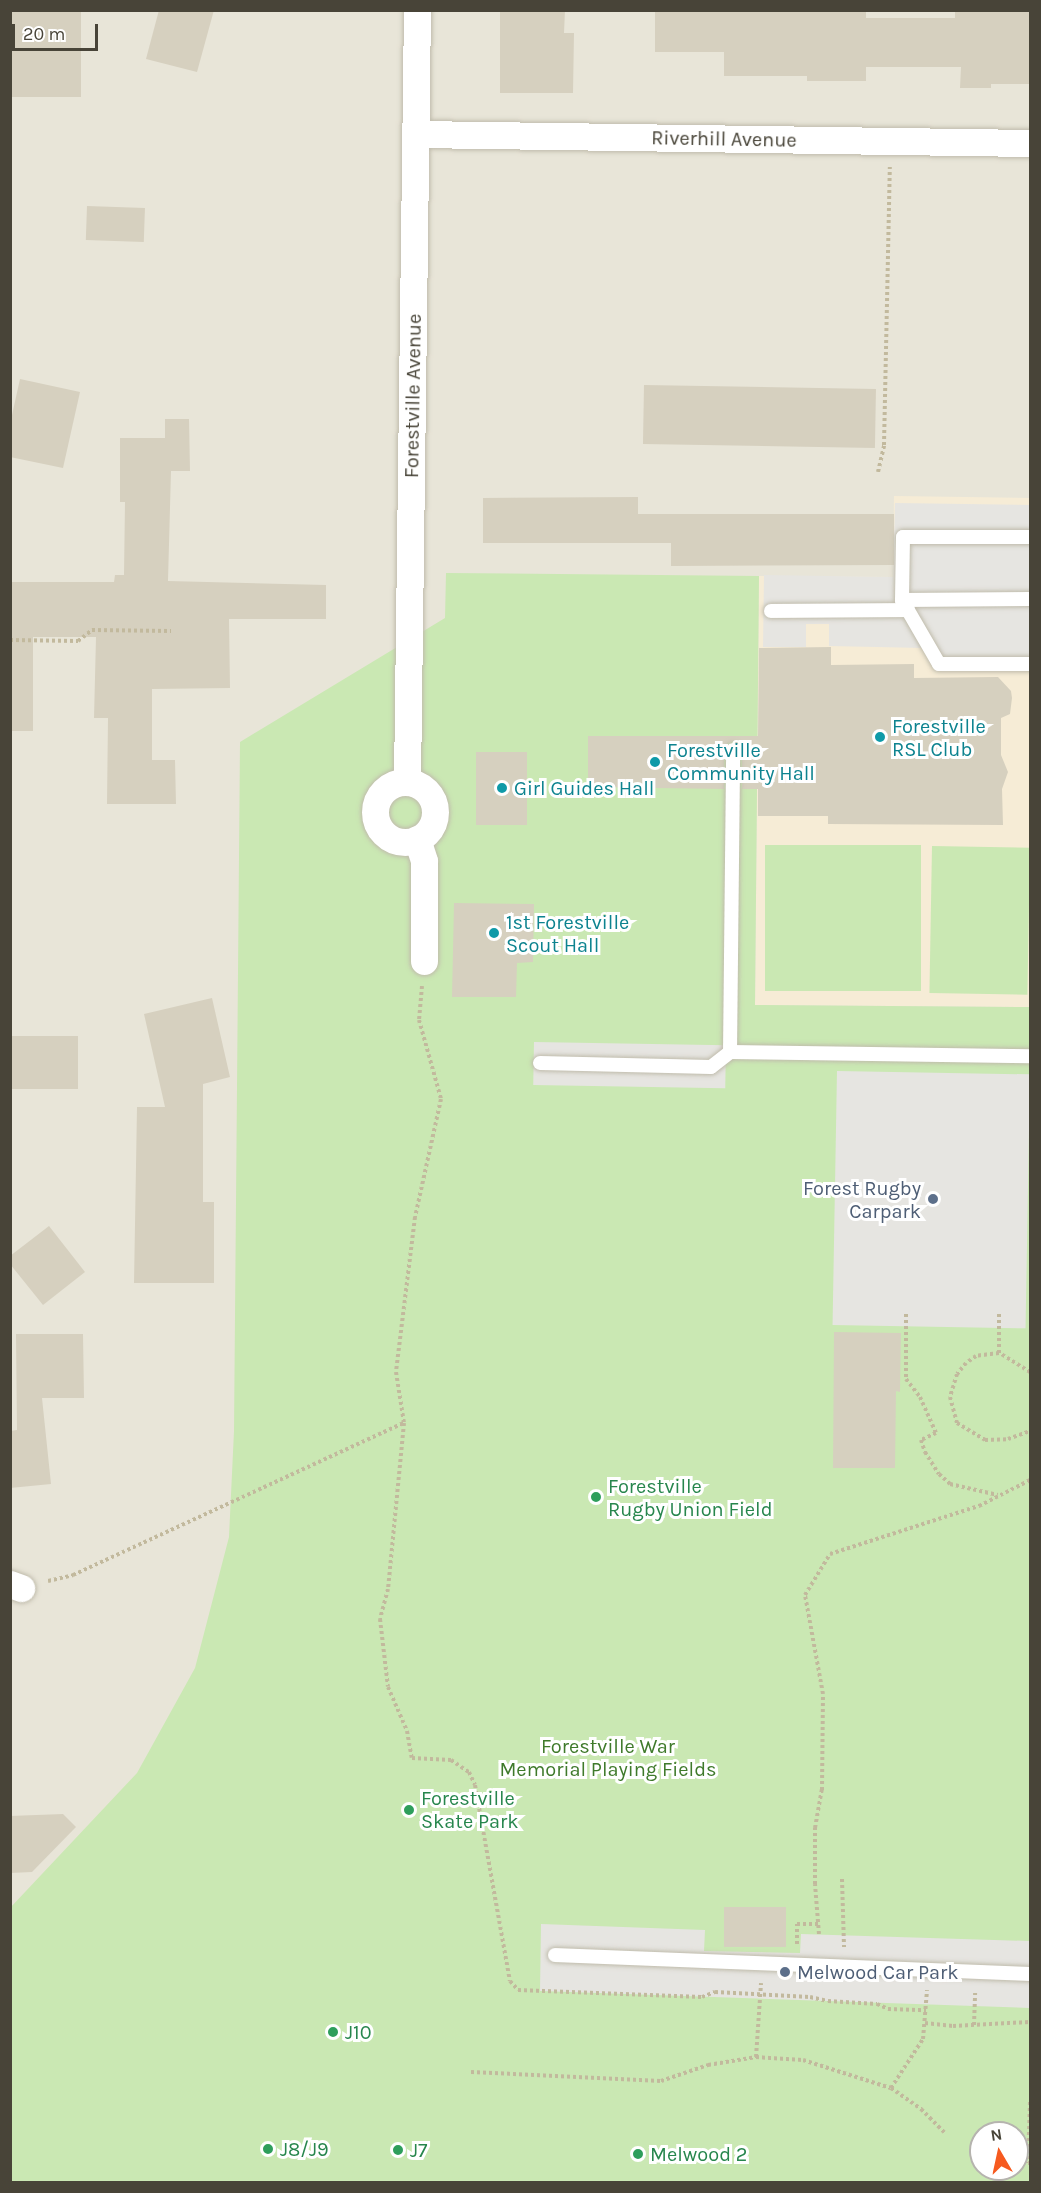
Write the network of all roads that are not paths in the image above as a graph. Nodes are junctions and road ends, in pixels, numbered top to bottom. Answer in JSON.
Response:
{"nodes":[{"id":1,"x":417,"y":10,"type":"edge"},
{"id":2,"x":417,"y":134,"type":"junction"},
{"id":3,"x":1030,"y":143,"type":"edge"},
{"id":4,"x":1030,"y":537,"type":"edge"},
{"id":5,"x":1030,"y":599,"type":"edge"},
{"id":6,"x":905,"y":605,"type":"junction"},
{"id":7,"x":771,"y":611,"type":"dead end"},
{"id":8,"x":1030,"y":664,"type":"edge"},
{"id":9,"x":733,"y":750,"type":"dead end"},
{"id":10,"x":407,"y":783,"type":"junction"},
{"id":11,"x":417,"y":839,"type":"junction"},
{"id":12,"x":424,"y":962,"type":"road end"},
{"id":13,"x":730,"y":1052,"type":"junction"},
{"id":14,"x":1030,"y":1056,"type":"edge"},
{"id":15,"x":540,"y":1063,"type":"dead end"},
{"id":16,"x":555,"y":1955,"type":"dead end"},
{"id":17,"x":1030,"y":1974,"type":"edge"}],
"edges":[{"from":1,"to":2,"type":"street","name":"Forestville Avenue"},
{"from":2,"to":3,"type":"street","name":"Riverhill Avenue"},
{"from":2,"to":10,"type":"street","name":"Forestville Avenue"},
{"from":4,"to":6,"type":"lane"},
{"from":5,"to":6,"type":"lane"},
{"from":6,"to":7,"type":"lane"},
{"from":6,"to":8,"type":"lane"},
{"from":9,"to":13,"type":"lane"},
{"from":10,"to":11,"type":"street"},
{"from":10,"to":11,"type":"street"},
{"from":11,"to":12,"type":"street"},
{"from":13,"to":14,"type":"lane"},
{"from":13,"to":15,"type":"lane"},
{"from":16,"to":17,"type":"lane"}]}
